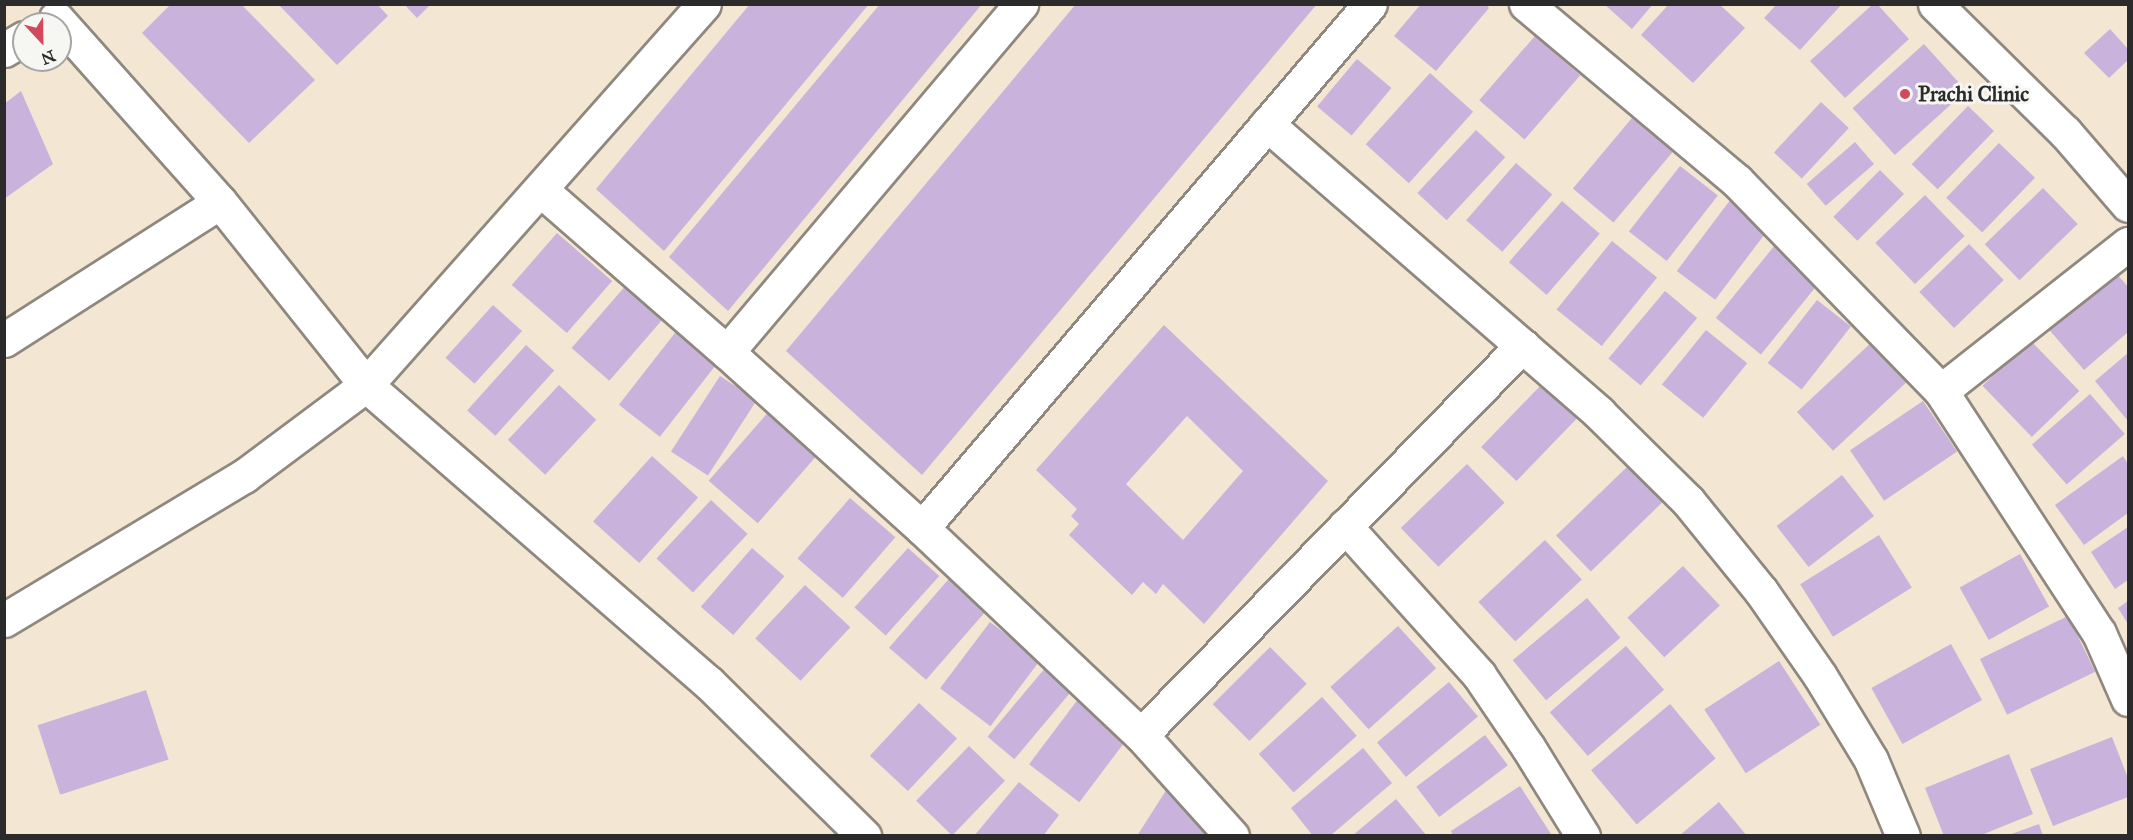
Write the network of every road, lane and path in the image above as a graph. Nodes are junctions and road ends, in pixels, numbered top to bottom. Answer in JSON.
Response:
{"nodes":[{"id":1,"x":704,"y":4,"type":"edge"},
{"id":2,"x":1022,"y":4,"type":"edge"},
{"id":3,"x":1370,"y":4,"type":"edge"},
{"id":4,"x":1526,"y":4,"type":"edge"},
{"id":5,"x":1935,"y":4,"type":"edge"},
{"id":6,"x":72,"y":32,"type":"edge"},
{"id":7,"x":1267,"y":124,"type":"junction"},
{"id":8,"x":541,"y":190,"type":"junction"},
{"id":9,"x":220,"y":202,"type":"junction"},
{"id":10,"x":2128,"y":205,"type":"edge"},
{"id":11,"x":2128,"y":244,"type":"edge"},
{"id":12,"x":4,"y":340,"type":"edge"},
{"id":13,"x":1522,"y":346,"type":"junction"},
{"id":14,"x":728,"y":352,"type":"junction"},
{"id":15,"x":366,"y":385,"type":"junction"},
{"id":16,"x":1941,"y":391,"type":"junction"},
{"id":17,"x":1345,"y":526,"type":"junction"},
{"id":18,"x":922,"y":528,"type":"junction"},
{"id":19,"x":4,"y":620,"type":"edge"},
{"id":20,"x":2128,"y":699,"type":"edge"},
{"id":21,"x":1141,"y":735,"type":"junction"},
{"id":22,"x":864,"y":836,"type":"edge"},
{"id":23,"x":1232,"y":836,"type":"edge"},
{"id":24,"x":1583,"y":836,"type":"edge"},
{"id":25,"x":1903,"y":836,"type":"edge"}],
"edges":[{"from":1,"to":8,"type":"street"},
{"from":2,"to":14,"type":"street"},
{"from":3,"to":7,"type":"street"},
{"from":4,"to":16,"type":"street"},
{"from":5,"to":10,"type":"street"},
{"from":6,"to":9,"type":"street"},
{"from":7,"to":13,"type":"street"},
{"from":7,"to":18,"type":"street"},
{"from":8,"to":14,"type":"street"},
{"from":8,"to":15,"type":"street"},
{"from":9,"to":12,"type":"street"},
{"from":9,"to":15,"type":"street"},
{"from":11,"to":16,"type":"street"},
{"from":13,"to":17,"type":"street"},
{"from":13,"to":25,"type":"street"},
{"from":14,"to":18,"type":"street"},
{"from":15,"to":19,"type":"street"},
{"from":15,"to":22,"type":"street"},
{"from":16,"to":20,"type":"street"},
{"from":17,"to":21,"type":"street"},
{"from":17,"to":24,"type":"street"},
{"from":18,"to":21,"type":"street"},
{"from":21,"to":23,"type":"street"}]}
